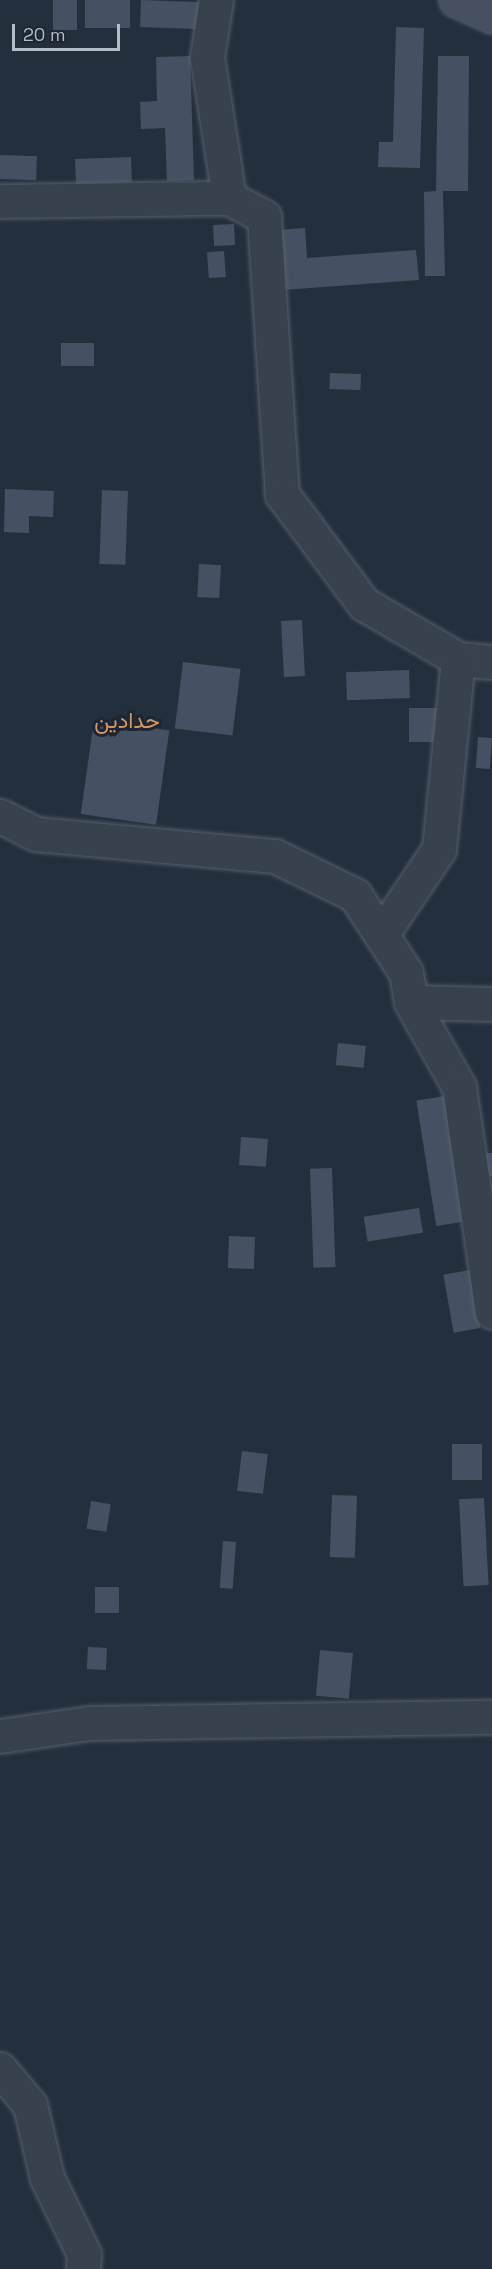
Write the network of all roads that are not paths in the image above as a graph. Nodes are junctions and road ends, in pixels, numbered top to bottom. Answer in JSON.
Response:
{"nodes":[{"id":1,"x":216,"y":0,"type":"edge"},
{"id":2,"x":456,"y":0,"type":"edge"},
{"id":3,"x":492,"y":16,"type":"edge"},
{"id":4,"x":229,"y":198,"type":"junction"},
{"id":5,"x":0,"y":201,"type":"edge"},
{"id":6,"x":458,"y":659,"type":"junction"},
{"id":7,"x":492,"y":662,"type":"edge"},
{"id":8,"x":0,"y":816,"type":"edge"},
{"id":9,"x":381,"y":935,"type":"junction"},
{"id":10,"x":411,"y":1002,"type":"junction"},
{"id":11,"x":492,"y":1004,"type":"edge"},
{"id":12,"x":492,"y":1312,"type":"edge"},
{"id":13,"x":492,"y":1717,"type":"edge"},
{"id":14,"x":0,"y":1736,"type":"edge"},
{"id":15,"x":0,"y":2069,"type":"edge"},
{"id":16,"x":83,"y":2269,"type":"edge"}],
"edges":[{"from":1,"to":4,"type":"street"},
{"from":2,"to":3,"type":"street"},
{"from":4,"to":5,"type":"street"},
{"from":4,"to":6,"type":"street"},
{"from":6,"to":7,"type":"street"},
{"from":6,"to":9,"type":"street"},
{"from":8,"to":9,"type":"street"},
{"from":9,"to":10,"type":"street"},
{"from":10,"to":11,"type":"street"},
{"from":10,"to":12,"type":"street"},
{"from":13,"to":14,"type":"street"},
{"from":15,"to":16,"type":"street"}]}
